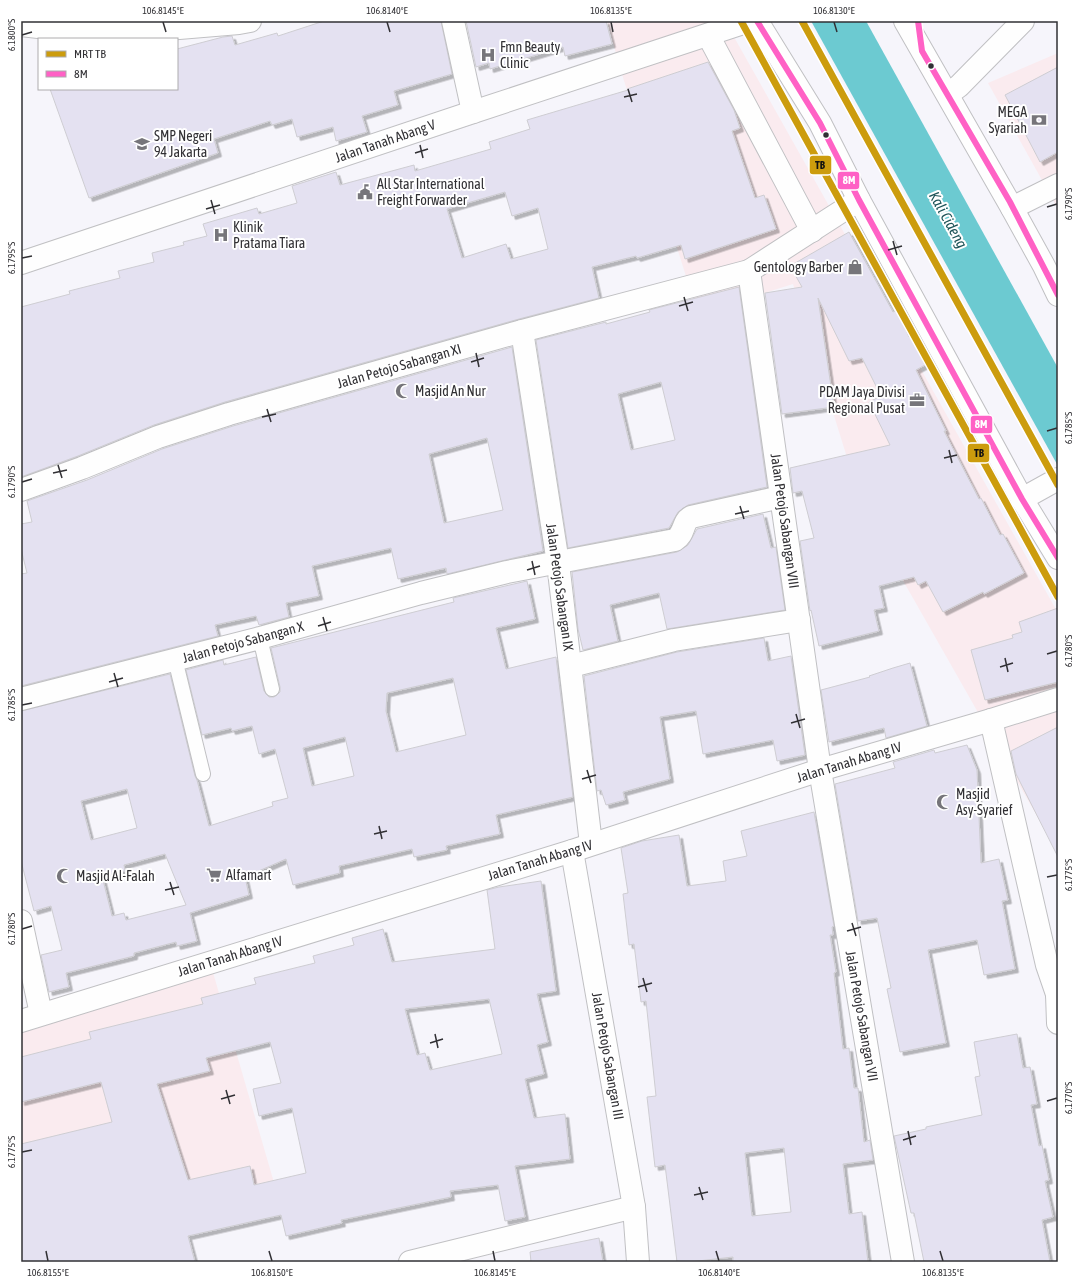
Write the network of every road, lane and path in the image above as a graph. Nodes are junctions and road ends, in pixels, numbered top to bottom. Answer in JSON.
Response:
{"nodes":[{"id":1,"x":250,"y":21,"type":"edge"},
{"id":2,"x":453,"y":21,"type":"edge"},
{"id":3,"x":749,"y":21,"type":"edge"},
{"id":4,"x":757,"y":21,"type":"edge"},
{"id":5,"x":905,"y":21,"type":"edge"},
{"id":6,"x":918,"y":21,"type":"edge"},
{"id":7,"x":1023,"y":21,"type":"edge"},
{"id":8,"x":21,"y":25,"type":"edge"},
{"id":9,"x":708,"y":35,"type":"junction"},
{"id":10,"x":922,"y":51,"type":"junction"},
{"id":11,"x":948,"y":94,"type":"junction"},
{"id":12,"x":473,"y":112,"type":"junction"},
{"id":13,"x":1058,"y":185,"type":"edge"},
{"id":14,"x":859,"y":200,"type":"junction"},
{"id":15,"x":1012,"y":208,"type":"junction"},
{"id":16,"x":812,"y":231,"type":"junction"},
{"id":17,"x":21,"y":263,"type":"edge"},
{"id":18,"x":749,"y":271,"type":"junction"},
{"id":19,"x":1058,"y":294,"type":"edge"},
{"id":20,"x":522,"y":331,"type":"junction"},
{"id":21,"x":1051,"y":482,"type":"edge"},
{"id":22,"x":21,"y":490,"type":"edge"},
{"id":23,"x":781,"y":497,"type":"junction"},
{"id":24,"x":1022,"y":499,"type":"junction"},
{"id":25,"x":1058,"y":558,"type":"edge"},
{"id":26,"x":558,"y":563,"type":"junction"},
{"id":27,"x":799,"y":620,"type":"junction"},
{"id":28,"x":260,"y":638,"type":"junction"},
{"id":29,"x":174,"y":660,"type":"junction"},
{"id":30,"x":571,"y":666,"type":"junction"},
{"id":31,"x":272,"y":689,"type":"dead end"},
{"id":32,"x":21,"y":698,"type":"edge"},
{"id":33,"x":1058,"y":699,"type":"edge"},
{"id":34,"x":991,"y":720,"type":"junction"},
{"id":35,"x":820,"y":770,"type":"junction"},
{"id":36,"x":203,"y":774,"type":"dead end"},
{"id":37,"x":582,"y":847,"type":"junction"},
{"id":38,"x":21,"y":921,"type":"edge"},
{"id":39,"x":1057,"y":995,"type":"edge"},
{"id":40,"x":31,"y":1018,"type":"edge"},
{"id":41,"x":1058,"y":1023,"type":"edge"},
{"id":42,"x":634,"y":1207,"type":"junction"},
{"id":43,"x":410,"y":1262,"type":"edge"},
{"id":44,"x":638,"y":1262,"type":"edge"},
{"id":45,"x":903,"y":1262,"type":"edge"}],
"edges":[{"from":1,"to":8,"type":"street"},
{"from":2,"to":12,"type":"street"},
{"from":3,"to":9,"type":"street","name":"Jalan Tanah Abang V"},
{"from":4,"to":14,"type":"street"},
{"from":5,"to":10,"type":"street"},
{"from":6,"to":10,"type":"street"},
{"from":7,"to":11,"type":"street"},
{"from":9,"to":12,"type":"street","name":"Jalan Tanah Abang V"},
{"from":9,"to":16,"type":"street"},
{"from":10,"to":11,"type":"street"},
{"from":11,"to":15,"type":"street"},
{"from":12,"to":17,"type":"street","name":"Jalan Tanah Abang V"},
{"from":13,"to":15,"type":"street"},
{"from":14,"to":16,"type":"street","name":"Jalan Petojo Sabangan XI"},
{"from":14,"to":24,"type":"street"},
{"from":15,"to":19,"type":"street"},
{"from":16,"to":18,"type":"street","name":"Jalan Petojo Sabangan XI"},
{"from":18,"to":20,"type":"street","name":"Jalan Petojo Sabangan XI"},
{"from":18,"to":23,"type":"street","name":"Jalan Petojo Sabangan VIII"},
{"from":20,"to":22,"type":"street","name":"Jalan Petojo Sabangan XI"},
{"from":20,"to":26,"type":"street","name":"Jalan Petojo Sabangan IX"},
{"from":21,"to":24,"type":"street"},
{"from":23,"to":26,"type":"street","name":"Jalan Petojo Sabangan X"},
{"from":23,"to":27,"type":"street","name":"Jalan Petojo Sabangan VIII"},
{"from":24,"to":25,"type":"street"},
{"from":26,"to":28,"type":"street","name":"Jalan Petojo Sabangan X"},
{"from":26,"to":30,"type":"street","name":"Jalan Petojo Sabangan IX"},
{"from":27,"to":30,"type":"street"},
{"from":27,"to":35,"type":"street","name":"Jalan Petojo Sabangan VIII"},
{"from":28,"to":29,"type":"street","name":"Jalan Petojo Sabangan X"},
{"from":28,"to":31,"type":"lane"},
{"from":29,"to":32,"type":"street","name":"Jalan Petojo Sabangan X"},
{"from":29,"to":36,"type":"lane"},
{"from":30,"to":37,"type":"street","name":"Jalan Petojo Sabangan IX"},
{"from":33,"to":34,"type":"street","name":"Jalan Tanah Abang IV"},
{"from":34,"to":35,"type":"street","name":"Jalan Tanah Abang IV"},
{"from":34,"to":39,"type":"street"},
{"from":35,"to":37,"type":"street","name":"Jalan Tanah Abang IV"},
{"from":35,"to":45,"type":"street","name":"Jalan Petojo Sabangan VII"},
{"from":37,"to":40,"type":"street","name":"Jalan Tanah Abang IV"},
{"from":37,"to":42,"type":"street","name":"Jalan Petojo Sabangan III"},
{"from":38,"to":40,"type":"street"},
{"from":39,"to":41,"type":"street"},
{"from":42,"to":43,"type":"street"},
{"from":42,"to":44,"type":"street","name":"Jalan Petojo Sabangan III"}]}
